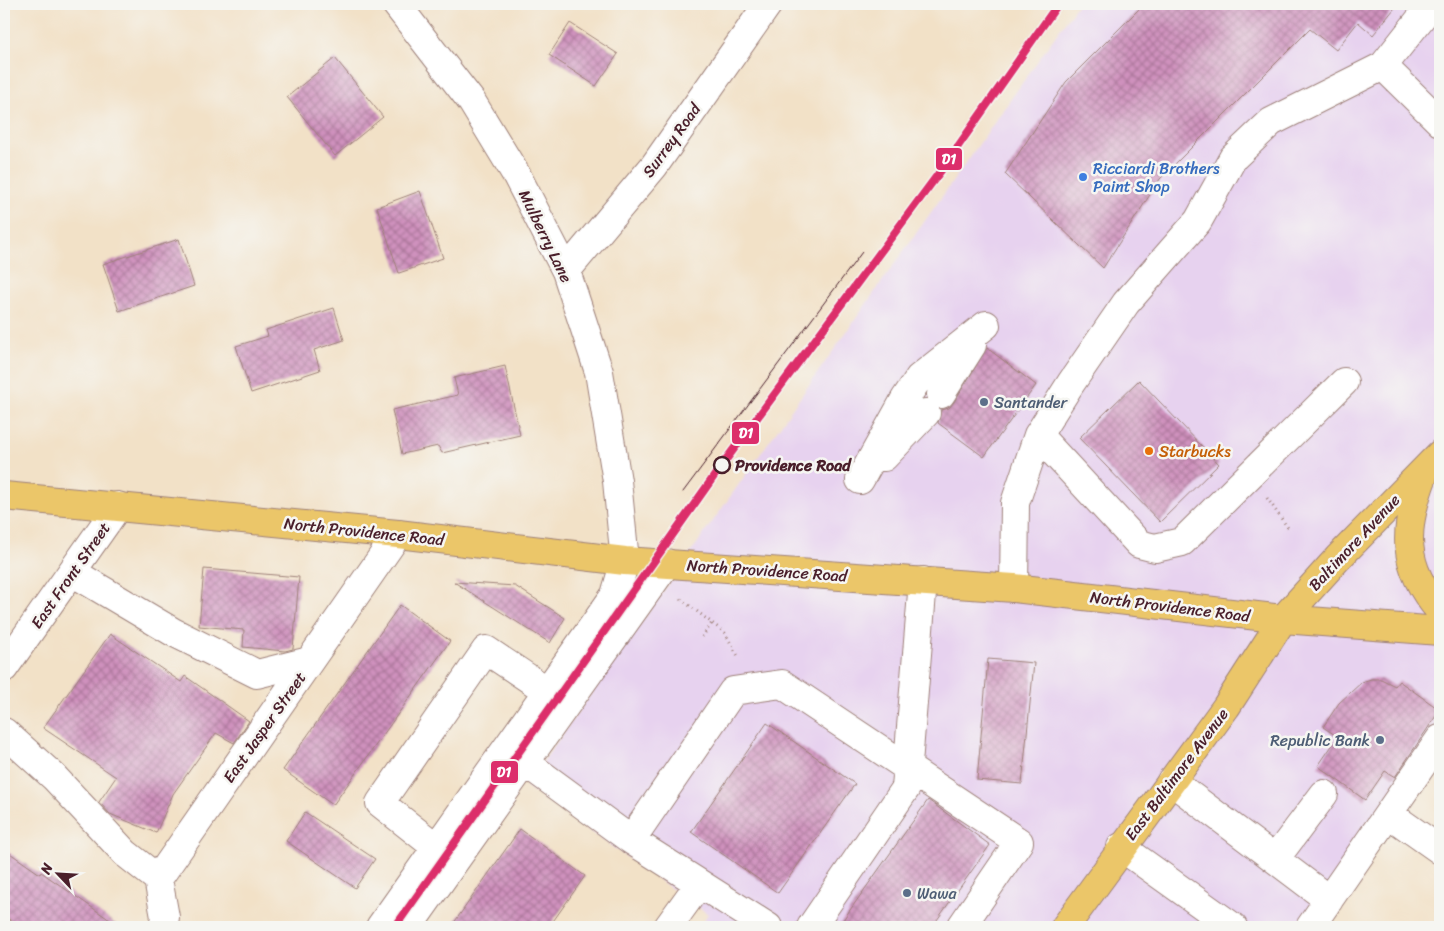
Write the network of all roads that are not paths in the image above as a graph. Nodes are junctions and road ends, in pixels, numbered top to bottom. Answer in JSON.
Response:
{"nodes":[{"id":1,"x":396,"y":4,"type":"edge"},
{"id":2,"x":768,"y":4,"type":"edge"},
{"id":3,"x":1432,"y":4,"type":"edge"},
{"id":4,"x":1384,"y":66,"type":"junction"},
{"id":5,"x":1440,"y":122,"type":"edge"},
{"id":6,"x":566,"y":271,"type":"junction"},
{"id":7,"x":1344,"y":382,"type":"dead end"},
{"id":8,"x":1038,"y":435,"type":"junction"},
{"id":9,"x":1434,"y":460,"type":"edge"},
{"id":10,"x":860,"y":480,"type":"joint"},
{"id":11,"x":4,"y":496,"type":"edge"},
{"id":12,"x":118,"y":506,"type":"junction"},
{"id":13,"x":398,"y":534,"type":"junction"},
{"id":14,"x":625,"y":560,"type":"junction"},
{"id":15,"x":667,"y":563,"type":"junction"},
{"id":16,"x":72,"y":572,"type":"junction"},
{"id":17,"x":924,"y":581,"type":"junction"},
{"id":18,"x":1014,"y":588,"type":"junction"},
{"id":19,"x":1440,"y":611,"type":"edge"},
{"id":20,"x":1283,"y":619,"type":"junction"},
{"id":21,"x":1440,"y":632,"type":"edge"},
{"id":22,"x":309,"y":661,"type":"junction"},
{"id":23,"x":4,"y":668,"type":"edge"},
{"id":24,"x":557,"y":697,"type":"junction"},
{"id":25,"x":4,"y":732,"type":"edge"},
{"id":26,"x":1440,"y":739,"type":"edge"},
{"id":27,"x":516,"y":755,"type":"junction"},
{"id":28,"x":908,"y":768,"type":"junction"},
{"id":29,"x":1432,"y":771,"type":"edge"},
{"id":30,"x":1171,"y":781,"type":"junction"},
{"id":31,"x":1324,"y":794,"type":"dead end"},
{"id":32,"x":1389,"y":814,"type":"junction"},
{"id":33,"x":631,"y":840,"type":"junction"},
{"id":34,"x":1122,"y":847,"type":"junction"},
{"id":35,"x":1440,"y":850,"type":"edge"},
{"id":36,"x":445,"y":855,"type":"junction"},
{"id":37,"x":1275,"y":859,"type":"junction"},
{"id":38,"x":158,"y":880,"type":"junction"},
{"id":39,"x":699,"y":884,"type":"junction"},
{"id":40,"x":1329,"y":900,"type":"junction"},
{"id":41,"x":163,"y":927,"type":"edge"},
{"id":42,"x":380,"y":927,"type":"edge"},
{"id":43,"x":408,"y":927,"type":"edge"},
{"id":44,"x":668,"y":927,"type":"edge"},
{"id":45,"x":768,"y":927,"type":"edge"},
{"id":46,"x":811,"y":927,"type":"edge"},
{"id":47,"x":961,"y":927,"type":"edge"},
{"id":48,"x":1065,"y":927,"type":"edge"},
{"id":49,"x":1234,"y":927,"type":"edge"},
{"id":50,"x":1310,"y":927,"type":"edge"}],
"edges":[{"from":1,"to":6,"type":"street","name":"Mulberry Lane"},
{"from":2,"to":6,"type":"street","name":"Surrey Road"},
{"from":3,"to":4,"type":"street"},
{"from":4,"to":5,"type":"street"},
{"from":4,"to":8,"type":"street"},
{"from":6,"to":14,"type":"street","name":"Mulberry Lane"},
{"from":7,"to":8,"type":"street"},
{"from":8,"to":18,"type":"street"},
{"from":9,"to":19,"type":"main road"},
{"from":9,"to":20,"type":"main road","name":"Baltimore Avenue"},
{"from":10,"to":10,"type":"street"},
{"from":11,"to":12,"type":"main road","name":"North Providence Road"},
{"from":12,"to":13,"type":"main road","name":"North Providence Road"},
{"from":12,"to":16,"type":"street","name":"East Front Street"},
{"from":13,"to":14,"type":"main road","name":"North Providence Road"},
{"from":13,"to":22,"type":"street","name":"East Jasper Street"},
{"from":14,"to":15,"type":"main road","name":"North Providence Road"},
{"from":14,"to":24,"type":"street"},
{"from":15,"to":17,"type":"main road","name":"North Providence Road"},
{"from":15,"to":24,"type":"street"},
{"from":16,"to":22,"type":"street"},
{"from":16,"to":23,"type":"street","name":"East Front Street"},
{"from":17,"to":18,"type":"main road","name":"North Providence Road"},
{"from":17,"to":28,"type":"street"},
{"from":18,"to":20,"type":"main road","name":"North Providence Road"},
{"from":20,"to":21,"type":"main road","name":"North Providence Road"},
{"from":20,"to":30,"type":"main road","name":"East Baltimore Avenue"},
{"from":22,"to":38,"type":"street","name":"East Jasper Street"},
{"from":24,"to":27,"type":"street"},
{"from":24,"to":36,"type":"street"},
{"from":25,"to":38,"type":"street"},
{"from":26,"to":29,"type":"street"},
{"from":27,"to":33,"type":"street"},
{"from":27,"to":36,"type":"street"},
{"from":28,"to":33,"type":"street"},
{"from":28,"to":46,"type":"street"},
{"from":28,"to":47,"type":"street"},
{"from":29,"to":32,"type":"street"},
{"from":30,"to":34,"type":"main road","name":"East Baltimore Avenue"},
{"from":30,"to":37,"type":"street"},
{"from":31,"to":37,"type":"street"},
{"from":32,"to":35,"type":"street"},
{"from":32,"to":40,"type":"street"},
{"from":33,"to":39,"type":"street"},
{"from":34,"to":48,"type":"main road","name":"East Baltimore Avenue"},
{"from":34,"to":49,"type":"street"},
{"from":36,"to":42,"type":"street"},
{"from":36,"to":43,"type":"street"},
{"from":37,"to":40,"type":"street"},
{"from":38,"to":41,"type":"street"},
{"from":39,"to":44,"type":"street"},
{"from":39,"to":45,"type":"street"},
{"from":40,"to":50,"type":"street"}]}
